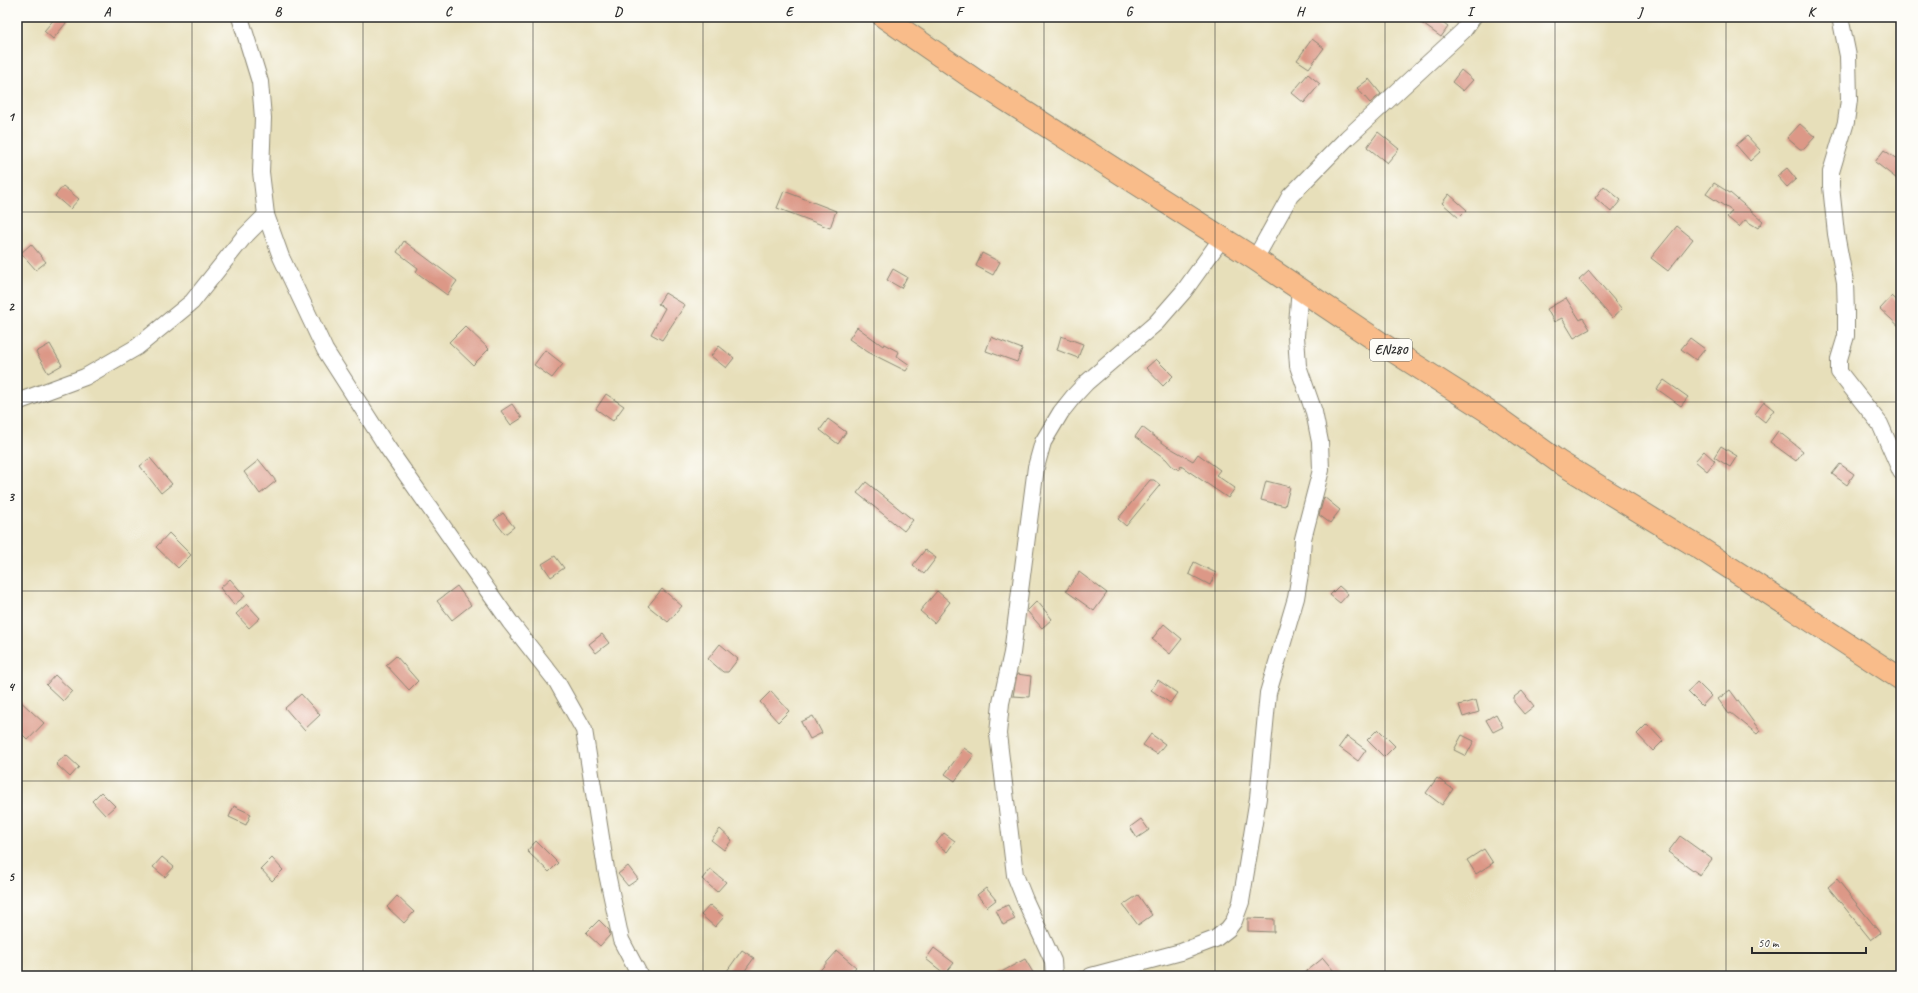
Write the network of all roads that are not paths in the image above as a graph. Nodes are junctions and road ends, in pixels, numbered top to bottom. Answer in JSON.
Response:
{"nodes":[{"id":1,"x":240,"y":17,"type":"edge"},
{"id":2,"x":884,"y":17,"type":"edge"},
{"id":3,"x":1473,"y":17,"type":"edge"},
{"id":4,"x":1840,"y":17,"type":"edge"},
{"id":5,"x":266,"y":215,"type":"junction"},
{"id":6,"x":1222,"y":238,"type":"junction"},
{"id":7,"x":1255,"y":259,"type":"junction"},
{"id":8,"x":1300,"y":288,"type":"junction"},
{"id":9,"x":17,"y":402,"type":"edge"},
{"id":10,"x":1901,"y":472,"type":"edge"},
{"id":11,"x":1901,"y":679,"type":"edge"},
{"id":12,"x":640,"y":976,"type":"edge"},
{"id":13,"x":1054,"y":976,"type":"edge"},
{"id":14,"x":1091,"y":976,"type":"edge"}],
"edges":[{"from":1,"to":5,"type":"street"},
{"from":2,"to":6,"type":"main road","number":"EN280"},
{"from":3,"to":7,"type":"street"},
{"from":4,"to":10,"type":"street"},
{"from":5,"to":9,"type":"street"},
{"from":5,"to":12,"type":"street"},
{"from":6,"to":7,"type":"main road","number":"EN280"},
{"from":6,"to":13,"type":"street"},
{"from":7,"to":8,"type":"main road","number":"EN280"},
{"from":8,"to":11,"type":"main road","number":"EN280"},
{"from":8,"to":14,"type":"street"}]}
